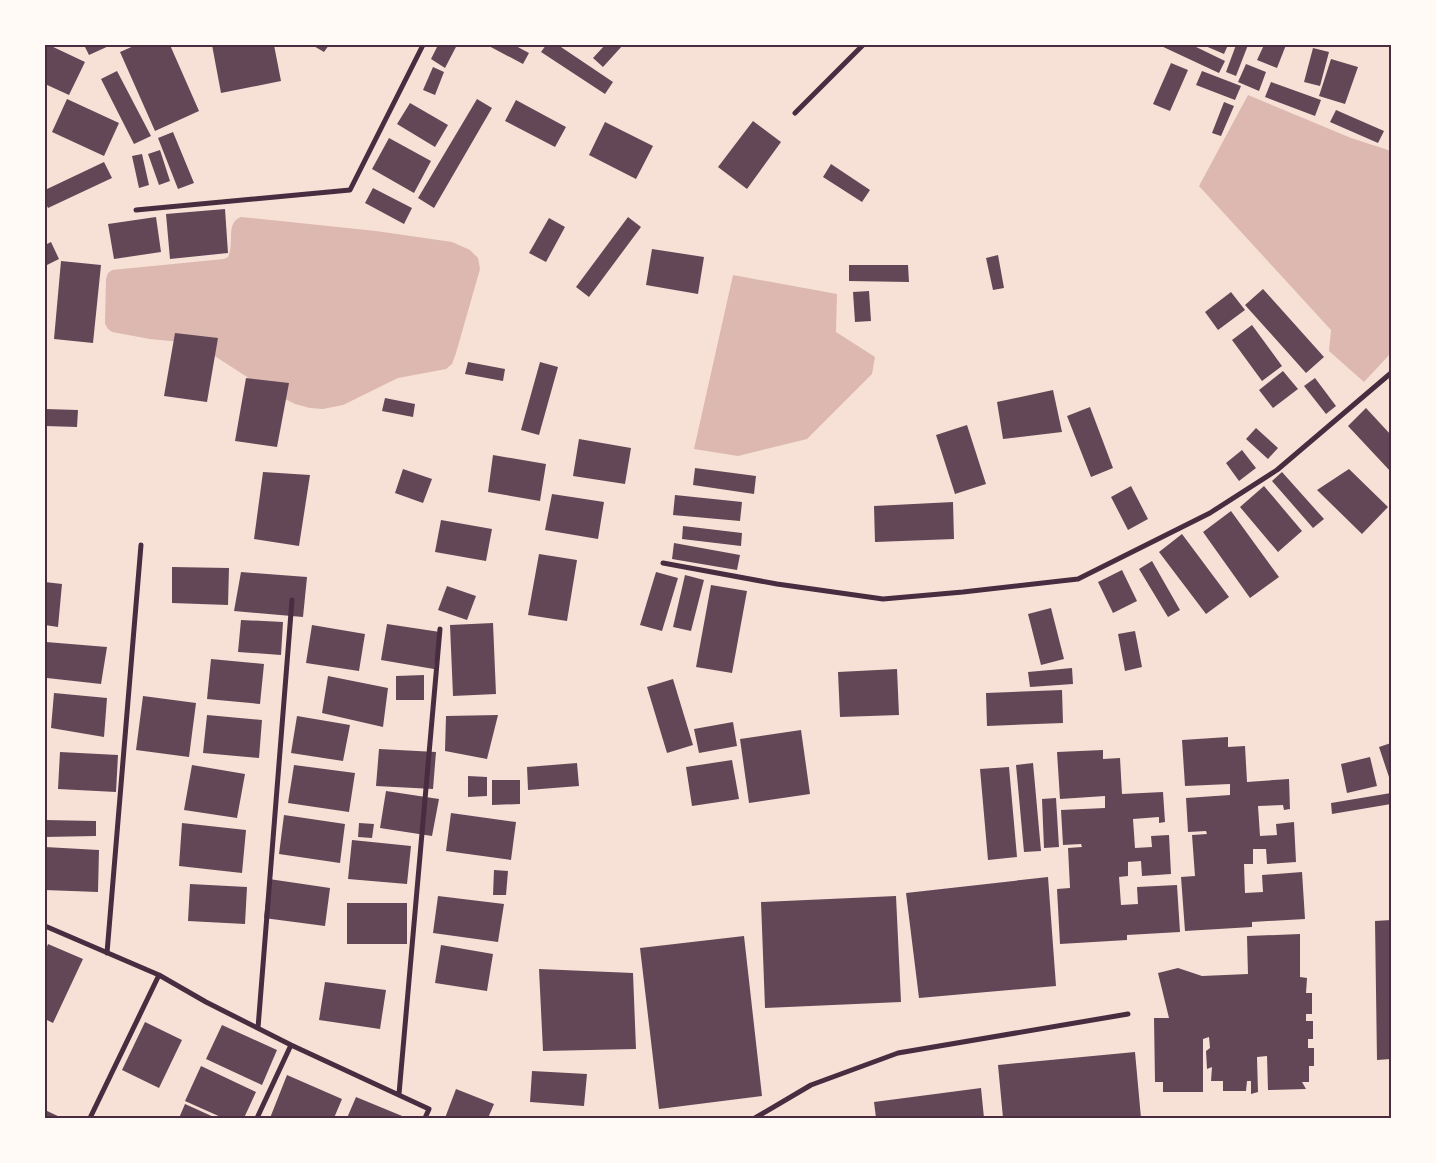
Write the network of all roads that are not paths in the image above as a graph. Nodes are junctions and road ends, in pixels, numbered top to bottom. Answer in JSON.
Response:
{"nodes":[{"id":1,"x":423,"y":45,"type":"edge"},
{"id":2,"x":863,"y":45,"type":"edge"},
{"id":3,"x":795,"y":113,"type":"dead end"},
{"id":4,"x":136,"y":210,"type":"dead end"},
{"id":5,"x":1391,"y":373,"type":"edge"},
{"id":6,"x":141,"y":545,"type":"dead end"},
{"id":7,"x":663,"y":563,"type":"dead end"},
{"id":8,"x":292,"y":600,"type":"dead end"},
{"id":9,"x":440,"y":629,"type":"dead end"},
{"id":10,"x":45,"y":926,"type":"edge"},
{"id":11,"x":107,"y":953,"type":"junction"},
{"id":12,"x":159,"y":975,"type":"junction"},
{"id":13,"x":1128,"y":1014,"type":"dead end"},
{"id":14,"x":258,"y":1028,"type":"junction"},
{"id":15,"x":291,"y":1045,"type":"junction"},
{"id":16,"x":399,"y":1094,"type":"junction"},
{"id":17,"x":90,"y":1118,"type":"edge"},
{"id":18,"x":257,"y":1118,"type":"edge"},
{"id":19,"x":425,"y":1118,"type":"edge"},
{"id":20,"x":755,"y":1118,"type":"edge"}],
"edges":[{"from":1,"to":4,"type":"street"},
{"from":2,"to":3,"type":"street"},
{"from":5,"to":7,"type":"street"},
{"from":6,"to":11,"type":"street"},
{"from":8,"to":14,"type":"street"},
{"from":9,"to":16,"type":"street"},
{"from":10,"to":11,"type":"street"},
{"from":11,"to":12,"type":"street"},
{"from":12,"to":14,"type":"street"},
{"from":12,"to":17,"type":"street"},
{"from":13,"to":20,"type":"street"},
{"from":14,"to":15,"type":"street"},
{"from":15,"to":16,"type":"street"},
{"from":15,"to":18,"type":"street"},
{"from":16,"to":19,"type":"street"}]}
